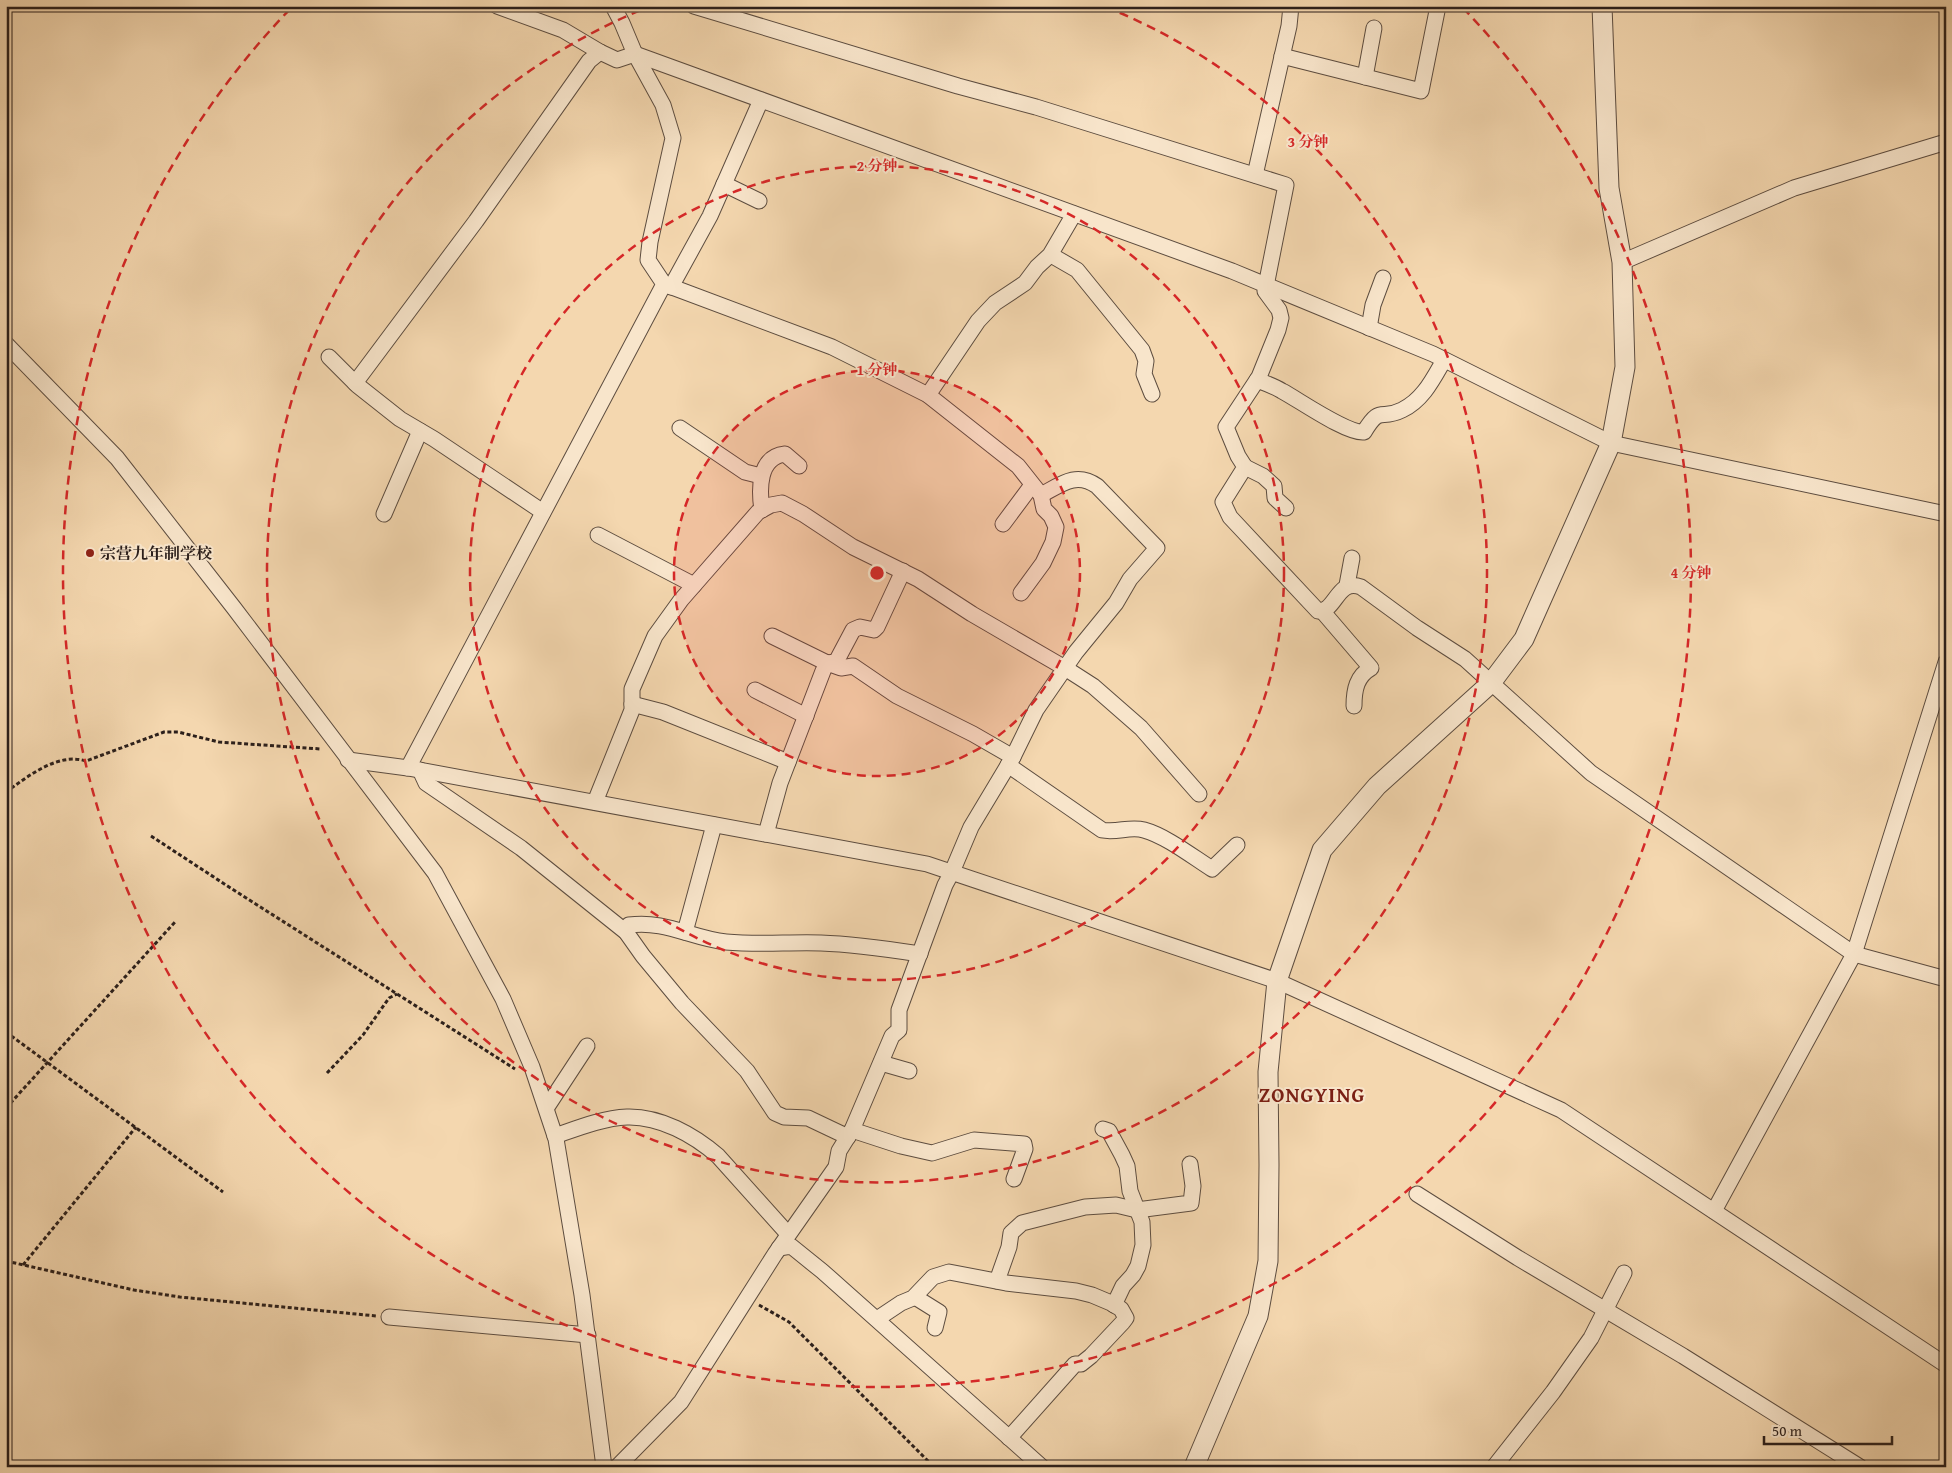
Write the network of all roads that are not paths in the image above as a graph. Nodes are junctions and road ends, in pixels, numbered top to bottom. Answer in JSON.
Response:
{"nodes":[{"id":1,"x":497,"y":6,"type":"edge"},
{"id":2,"x":613,"y":6,"type":"edge"},
{"id":3,"x":694,"y":6,"type":"edge"},
{"id":4,"x":1291,"y":6,"type":"edge"},
{"id":5,"x":1438,"y":6,"type":"edge"},
{"id":6,"x":1602,"y":6,"type":"edge"},
{"id":7,"x":1374,"y":28,"type":"dead end"},
{"id":8,"x":600,"y":52,"type":"junction"},
{"id":9,"x":635,"y":54,"type":"junction"},
{"id":10,"x":1282,"y":56,"type":"junction"},
{"id":11,"x":1365,"y":77,"type":"junction"},
{"id":12,"x":761,"y":100,"type":"junction"},
{"id":13,"x":1946,"y":142,"type":"edge"},
{"id":14,"x":1255,"y":175,"type":"junction"},
{"id":15,"x":724,"y":184,"type":"junction"},
{"id":16,"x":759,"y":201,"type":"dead end"},
{"id":17,"x":1074,"y":214,"type":"junction"},
{"id":18,"x":1051,"y":255,"type":"junction"},
{"id":19,"x":1622,"y":262,"type":"junction"},
{"id":20,"x":1383,"y":278,"type":"dead end"},
{"id":21,"x":668,"y":285,"type":"junction"},
{"id":22,"x":1267,"y":286,"type":"junction"},
{"id":23,"x":1369,"y":328,"type":"junction"},
{"id":24,"x":6,"y":344,"type":"edge"},
{"id":25,"x":329,"y":357,"type":"dead end"},
{"id":26,"x":1444,"y":360,"type":"junction"},
{"id":27,"x":1257,"y":380,"type":"junction"},
{"id":28,"x":356,"y":383,"type":"junction"},
{"id":29,"x":1152,"y":394,"type":"dead end"},
{"id":30,"x":928,"y":396,"type":"junction"},
{"id":31,"x":680,"y":428,"type":"dead end"},
{"id":32,"x":420,"y":431,"type":"junction"},
{"id":33,"x":1611,"y":443,"type":"junction"},
{"id":34,"x":799,"y":466,"type":"dead end"},
{"id":35,"x":1245,"y":467,"type":"junction"},
{"id":36,"x":761,"y":476,"type":"junction"},
{"id":37,"x":1036,"y":490,"type":"junction"},
{"id":38,"x":1286,"y":508,"type":"dead end"},
{"id":39,"x":762,"y":510,"type":"junction"},
{"id":40,"x":543,"y":512,"type":"junction"},
{"id":41,"x":384,"y":514,"type":"dead end"},
{"id":42,"x":1946,"y":514,"type":"edge"},
{"id":43,"x":1003,"y":524,"type":"dead end"},
{"id":44,"x":598,"y":535,"type":"dead end"},
{"id":45,"x":1352,"y":558,"type":"dead end"},
{"id":46,"x":903,"y":572,"type":"junction"},
{"id":47,"x":694,"y":585,"type":"junction"},
{"id":48,"x":1347,"y":585,"type":"junction"},
{"id":49,"x":1022,"y":593,"type":"dead end"},
{"id":50,"x":1323,"y":612,"type":"junction"},
{"id":51,"x":772,"y":636,"type":"dead end"},
{"id":52,"x":1946,"y":662,"type":"edge"},
{"id":53,"x":827,"y":663,"type":"junction"},
{"id":54,"x":1065,"y":668,"type":"junction"},
{"id":55,"x":1491,"y":683,"type":"junction"},
{"id":56,"x":756,"y":690,"type":"dead end"},
{"id":57,"x":632,"y":704,"type":"junction"},
{"id":58,"x":1354,"y":706,"type":"dead end"},
{"id":59,"x":806,"y":716,"type":"junction"},
{"id":60,"x":345,"y":755,"type":"junction"},
{"id":61,"x":1010,"y":761,"type":"junction"},
{"id":62,"x":788,"y":762,"type":"junction"},
{"id":63,"x":414,"y":769,"type":"junction"},
{"id":64,"x":1199,"y":794,"type":"dead end"},
{"id":65,"x":595,"y":802,"type":"junction"},
{"id":66,"x":714,"y":825,"type":"junction"},
{"id":67,"x":766,"y":834,"type":"junction"},
{"id":68,"x":1237,"y":845,"type":"dead end"},
{"id":69,"x":952,"y":872,"type":"junction"},
{"id":70,"x":626,"y":932,"type":"junction"},
{"id":71,"x":685,"y":932,"type":"junction"},
{"id":72,"x":920,"y":954,"type":"junction"},
{"id":73,"x":1854,"y":954,"type":"junction"},
{"id":74,"x":1946,"y":979,"type":"edge"},
{"id":75,"x":1277,"y":982,"type":"junction"},
{"id":76,"x":587,"y":1046,"type":"dead end"},
{"id":77,"x":880,"y":1063,"type":"junction"},
{"id":78,"x":909,"y":1071,"type":"dead end"},
{"id":79,"x":547,"y":1107,"type":"junction"},
{"id":80,"x":1103,"y":1129,"type":"dead end"},
{"id":81,"x":850,"y":1134,"type":"junction"},
{"id":82,"x":555,"y":1136,"type":"junction"},
{"id":83,"x":1190,"y":1164,"type":"dead end"},
{"id":84,"x":1014,"y":1179,"type":"dead end"},
{"id":85,"x":1417,"y":1194,"type":"dead end"},
{"id":86,"x":1136,"y":1210,"type":"junction"},
{"id":87,"x":1714,"y":1211,"type":"junction"},
{"id":88,"x":788,"y":1234,"type":"junction"},
{"id":89,"x":779,"y":1248,"type":"junction"},
{"id":90,"x":1624,"y":1273,"type":"dead end"},
{"id":91,"x":998,"y":1281,"type":"junction"},
{"id":92,"x":915,"y":1297,"type":"junction"},
{"id":93,"x":1114,"y":1306,"type":"junction"},
{"id":94,"x":1606,"y":1309,"type":"junction"},
{"id":95,"x":389,"y":1317,"type":"road end"},
{"id":96,"x":877,"y":1319,"type":"junction"},
{"id":97,"x":935,"y":1328,"type":"dead end"},
{"id":98,"x":588,"y":1336,"type":"junction"},
{"id":99,"x":1946,"y":1365,"type":"edge"},
{"id":100,"x":1009,"y":1438,"type":"junction"},
{"id":101,"x":604,"y":1467,"type":"edge"},
{"id":102,"x":617,"y":1467,"type":"edge"},
{"id":103,"x":1042,"y":1467,"type":"edge"},
{"id":104,"x":1194,"y":1467,"type":"edge"},
{"id":105,"x":1494,"y":1467,"type":"edge"},
{"id":106,"x":1860,"y":1467,"type":"edge"}],
"edges":[{"from":1,"to":8,"type":"street"},
{"from":2,"to":9,"type":"street"},
{"from":3,"to":14,"type":"street"},
{"from":4,"to":10,"type":"street"},
{"from":5,"to":11,"type":"street"},
{"from":6,"to":19,"type":"street"},
{"from":7,"to":11,"type":"street"},
{"from":8,"to":9,"type":"street"},
{"from":8,"to":28,"type":"street"},
{"from":9,"to":12,"type":"street"},
{"from":9,"to":21,"type":"street"},
{"from":10,"to":11,"type":"street"},
{"from":10,"to":14,"type":"street"},
{"from":12,"to":15,"type":"street"},
{"from":12,"to":17,"type":"street"},
{"from":13,"to":19,"type":"street"},
{"from":14,"to":22,"type":"street"},
{"from":15,"to":16,"type":"street"},
{"from":15,"to":21,"type":"street"},
{"from":17,"to":18,"type":"street"},
{"from":17,"to":22,"type":"street"},
{"from":18,"to":29,"type":"street"},
{"from":18,"to":30,"type":"street"},
{"from":19,"to":33,"type":"street"},
{"from":20,"to":23,"type":"street"},
{"from":21,"to":30,"type":"street"},
{"from":21,"to":40,"type":"street"},
{"from":22,"to":23,"type":"street"},
{"from":22,"to":27,"type":"street"},
{"from":23,"to":26,"type":"street"},
{"from":24,"to":60,"type":"street"},
{"from":25,"to":28,"type":"street"},
{"from":26,"to":27,"type":"street"},
{"from":26,"to":33,"type":"street"},
{"from":27,"to":35,"type":"street"},
{"from":28,"to":32,"type":"street"},
{"from":30,"to":37,"type":"street"},
{"from":31,"to":36,"type":"street"},
{"from":32,"to":40,"type":"street"},
{"from":32,"to":41,"type":"street"},
{"from":33,"to":42,"type":"street"},
{"from":33,"to":55,"type":"street"},
{"from":34,"to":36,"type":"street"},
{"from":35,"to":38,"type":"street"},
{"from":35,"to":50,"type":"street"},
{"from":36,"to":39,"type":"street"},
{"from":37,"to":43,"type":"street"},
{"from":37,"to":49,"type":"street"},
{"from":37,"to":54,"type":"street"},
{"from":39,"to":46,"type":"street"},
{"from":39,"to":47,"type":"street"},
{"from":40,"to":63,"type":"street"},
{"from":44,"to":47,"type":"street"},
{"from":45,"to":48,"type":"street"},
{"from":46,"to":53,"type":"street"},
{"from":46,"to":54,"type":"street"},
{"from":47,"to":57,"type":"street"},
{"from":48,"to":50,"type":"street"},
{"from":48,"to":55,"type":"street"},
{"from":50,"to":58,"type":"street"},
{"from":51,"to":53,"type":"street"},
{"from":52,"to":73,"type":"street"},
{"from":53,"to":59,"type":"street"},
{"from":53,"to":61,"type":"street"},
{"from":54,"to":61,"type":"street"},
{"from":54,"to":64,"type":"street"},
{"from":55,"to":73,"type":"street"},
{"from":55,"to":75,"type":"street"},
{"from":56,"to":59,"type":"street"},
{"from":57,"to":62,"type":"street"},
{"from":57,"to":65,"type":"street"},
{"from":59,"to":62,"type":"street"},
{"from":60,"to":63,"type":"street"},
{"from":60,"to":79,"type":"street"},
{"from":61,"to":68,"type":"street"},
{"from":61,"to":69,"type":"street"},
{"from":62,"to":67,"type":"street"},
{"from":63,"to":65,"type":"street"},
{"from":63,"to":70,"type":"street"},
{"from":65,"to":66,"type":"street"},
{"from":66,"to":67,"type":"street"},
{"from":66,"to":71,"type":"street"},
{"from":67,"to":69,"type":"street"},
{"from":69,"to":72,"type":"street"},
{"from":69,"to":75,"type":"street"},
{"from":70,"to":71,"type":"street"},
{"from":70,"to":81,"type":"street"},
{"from":71,"to":72,"type":"street"},
{"from":72,"to":77,"type":"street"},
{"from":73,"to":74,"type":"street"},
{"from":73,"to":87,"type":"street"},
{"from":75,"to":87,"type":"street"},
{"from":75,"to":104,"type":"street"},
{"from":76,"to":79,"type":"street"},
{"from":77,"to":78,"type":"street"},
{"from":77,"to":81,"type":"street"},
{"from":79,"to":82,"type":"street"},
{"from":80,"to":86,"type":"street"},
{"from":81,"to":84,"type":"street"},
{"from":81,"to":88,"type":"street"},
{"from":82,"to":88,"type":"street"},
{"from":82,"to":98,"type":"street"},
{"from":83,"to":86,"type":"street"},
{"from":85,"to":94,"type":"street"},
{"from":86,"to":91,"type":"street"},
{"from":86,"to":93,"type":"street"},
{"from":87,"to":99,"type":"street"},
{"from":88,"to":89,"type":"street"},
{"from":89,"to":96,"type":"street"},
{"from":89,"to":102,"type":"street"},
{"from":90,"to":94,"type":"street"},
{"from":91,"to":92,"type":"street"},
{"from":91,"to":93,"type":"street"},
{"from":92,"to":96,"type":"street"},
{"from":92,"to":97,"type":"street"},
{"from":93,"to":100,"type":"street"},
{"from":94,"to":105,"type":"street"},
{"from":94,"to":106,"type":"street"},
{"from":95,"to":98,"type":"street"},
{"from":96,"to":100,"type":"street"},
{"from":98,"to":101,"type":"street"},
{"from":100,"to":103,"type":"street"}]}
